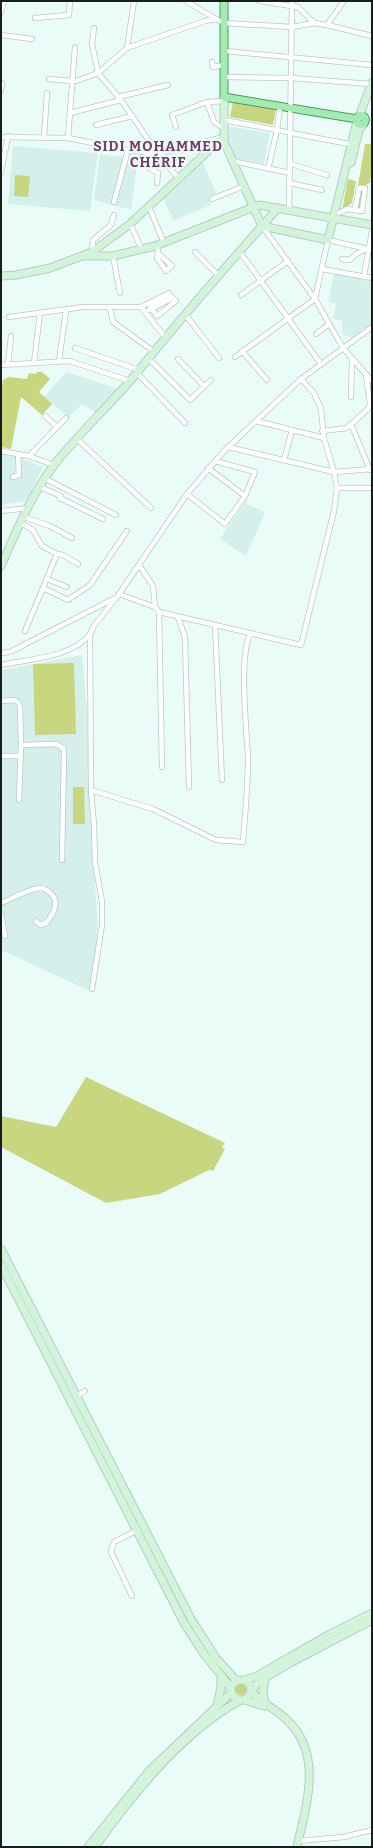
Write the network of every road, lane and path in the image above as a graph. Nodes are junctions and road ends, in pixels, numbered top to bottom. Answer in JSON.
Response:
{"nodes":[{"id":1,"x":4,"y":1,"type":"edge"},
{"id":2,"x":70,"y":1,"type":"edge"},
{"id":3,"x":134,"y":1,"type":"edge"},
{"id":4,"x":186,"y":1,"type":"edge"},
{"id":5,"x":224,"y":1,"type":"edge"},
{"id":6,"x":259,"y":1,"type":"edge"},
{"id":7,"x":292,"y":1,"type":"edge"},
{"id":8,"x":344,"y":1,"type":"edge"},
{"id":9,"x":292,"y":7,"type":"junction"},
{"id":10,"x":1,"y":12,"type":"edge"},
{"id":11,"x":35,"y":18,"type":"dead end"},
{"id":12,"x":216,"y":19,"type":"junction"},
{"id":13,"x":224,"y":23,"type":"junction"},
{"id":14,"x":314,"y":23,"type":"junction"},
{"id":15,"x":327,"y":25,"type":"junction"},
{"id":16,"x":292,"y":27,"type":"junction"},
{"id":17,"x":94,"y":28,"type":"dead end"},
{"id":18,"x":1,"y":35,"type":"edge"},
{"id":19,"x":372,"y":36,"type":"edge"},
{"id":20,"x":32,"y":39,"type":"dead end"},
{"id":21,"x":75,"y":47,"type":"dead end"},
{"id":22,"x":127,"y":48,"type":"junction"},
{"id":23,"x":225,"y":51,"type":"junction"},
{"id":24,"x":292,"y":57,"type":"junction"},
{"id":25,"x":212,"y":62,"type":"dead end"},
{"id":26,"x":224,"y":65,"type":"junction"},
{"id":27,"x":372,"y":65,"type":"edge"},
{"id":28,"x":98,"y":73,"type":"junction"},
{"id":29,"x":224,"y":77,"type":"junction"},
{"id":30,"x":291,"y":78,"type":"junction"},
{"id":31,"x":49,"y":79,"type":"dead end"},
{"id":32,"x":74,"y":81,"type":"junction"},
{"id":33,"x":2,"y":83,"type":"dead end"},
{"id":34,"x":372,"y":83,"type":"edge"},
{"id":35,"x":168,"y":85,"type":"dead end"},
{"id":36,"x":1,"y":90,"type":"edge"},
{"id":37,"x":47,"y":93,"type":"dead end"},
{"id":38,"x":119,"y":98,"type":"junction"},
{"id":39,"x":224,"y":99,"type":"junction"},
{"id":40,"x":207,"y":102,"type":"junction"},
{"id":41,"x":280,"y":106,"type":"junction"},
{"id":42,"x":291,"y":108,"type":"junction"},
{"id":43,"x":70,"y":112,"type":"junction"},
{"id":44,"x":132,"y":116,"type":"junction"},
{"id":45,"x":224,"y":120,"type":"junction"},
{"id":46,"x":362,"y":121,"type":"edge"},
{"id":47,"x":96,"y":125,"type":"dead end"},
{"id":48,"x":176,"y":127,"type":"dead end"},
{"id":49,"x":223,"y":128,"type":"junction"},
{"id":50,"x":277,"y":130,"type":"junction"},
{"id":51,"x":291,"y":133,"type":"junction"},
{"id":52,"x":8,"y":136,"type":"junction"},
{"id":53,"x":1,"y":137,"type":"edge"},
{"id":54,"x":44,"y":137,"type":"junction"},
{"id":55,"x":68,"y":138,"type":"junction"},
{"id":56,"x":223,"y":138,"type":"junction"},
{"id":57,"x":353,"y":145,"type":"junction"},
{"id":58,"x":128,"y":150,"type":"junction"},
{"id":59,"x":147,"y":154,"type":"junction"},
{"id":60,"x":158,"y":154,"type":"junction"},
{"id":61,"x":232,"y":161,"type":"junction"},
{"id":62,"x":291,"y":164,"type":"junction"},
{"id":63,"x":145,"y":169,"type":"dead end"},
{"id":64,"x":151,"y":169,"type":"junction"},
{"id":65,"x":268,"y":169,"type":"junction"},
{"id":66,"x":1,"y":172,"type":"edge"},
{"id":67,"x":290,"y":173,"type":"junction"},
{"id":68,"x":327,"y":175,"type":"dead end"},
{"id":69,"x":178,"y":178,"type":"junction"},
{"id":70,"x":157,"y":183,"type":"dead end"},
{"id":71,"x":290,"y":183,"type":"junction"},
{"id":72,"x":244,"y":186,"type":"junction"},
{"id":73,"x":322,"y":190,"type":"dead end"},
{"id":74,"x":212,"y":199,"type":"dead end"},
{"id":75,"x":114,"y":202,"type":"dead end"},
{"id":76,"x":254,"y":206,"type":"junction"},
{"id":77,"x":149,"y":207,"type":"junction"},
{"id":78,"x":278,"y":208,"type":"junction"},
{"id":79,"x":289,"y":209,"type":"junction"},
{"id":80,"x":355,"y":210,"type":"junction"},
{"id":81,"x":114,"y":215,"type":"dead end"},
{"id":82,"x":337,"y":216,"type":"junction"},
{"id":83,"x":372,"y":224,"type":"edge"},
{"id":84,"x":262,"y":226,"type":"junction"},
{"id":85,"x":132,"y":228,"type":"dead end"},
{"id":86,"x":372,"y":231,"type":"edge"},
{"id":87,"x":328,"y":240,"type":"junction"},
{"id":88,"x":160,"y":248,"type":"junction"},
{"id":89,"x":369,"y":249,"type":"edge"},
{"id":90,"x":142,"y":250,"type":"junction"},
{"id":91,"x":92,"y":252,"type":"junction"},
{"id":92,"x":195,"y":252,"type":"dead end"},
{"id":93,"x":240,"y":252,"type":"junction"},
{"id":94,"x":84,"y":256,"type":"junction"},
{"id":95,"x":113,"y":256,"type":"junction"},
{"id":96,"x":342,"y":259,"type":"dead end"},
{"id":97,"x":288,"y":261,"type":"junction"},
{"id":98,"x":322,"y":269,"type":"junction"},
{"id":99,"x":1,"y":276,"type":"edge"},
{"id":100,"x":219,"y":276,"type":"junction"},
{"id":101,"x":364,"y":276,"type":"junction"},
{"id":102,"x":372,"y":278,"type":"edge"},
{"id":103,"x":261,"y":281,"type":"junction"},
{"id":104,"x":120,"y":293,"type":"dead end"},
{"id":105,"x":169,"y":293,"type":"dead end"},
{"id":106,"x":241,"y":295,"type":"dead end"},
{"id":107,"x":315,"y":299,"type":"junction"},
{"id":108,"x":141,"y":306,"type":"junction"},
{"id":109,"x":110,"y":308,"type":"junction"},
{"id":110,"x":152,"y":309,"type":"junction"},
{"id":111,"x":66,"y":310,"type":"junction"},
{"id":112,"x":145,"y":312,"type":"junction"},
{"id":113,"x":40,"y":313,"type":"junction"},
{"id":114,"x":185,"y":314,"type":"junction"},
{"id":115,"x":9,"y":317,"type":"dead end"},
{"id":116,"x":289,"y":319,"type":"junction"},
{"id":117,"x":329,"y":324,"type":"junction"},
{"id":118,"x":372,"y":327,"type":"edge"},
{"id":119,"x":316,"y":334,"type":"dead end"},
{"id":120,"x":11,"y":336,"type":"dead end"},
{"id":121,"x":166,"y":337,"type":"junction"},
{"id":122,"x":75,"y":348,"type":"dead end"},
{"id":123,"x":343,"y":348,"type":"junction"},
{"id":124,"x":242,"y":351,"type":"junction"},
{"id":125,"x":150,"y":354,"type":"junction"},
{"id":126,"x":235,"y":357,"type":"dead end"},
{"id":127,"x":219,"y":358,"type":"dead end"},
{"id":128,"x":352,"y":358,"type":"junction"},
{"id":129,"x":178,"y":359,"type":"dead end"},
{"id":130,"x":59,"y":362,"type":"junction"},
{"id":131,"x":34,"y":363,"type":"junction"},
{"id":132,"x":8,"y":364,"type":"junction"},
{"id":133,"x":321,"y":364,"type":"junction"},
{"id":134,"x":1,"y":365,"type":"edge"},
{"id":135,"x":138,"y":371,"type":"junction"},
{"id":136,"x":366,"y":374,"type":"junction"},
{"id":137,"x":301,"y":379,"type":"junction"},
{"id":138,"x":211,"y":380,"type":"dead end"},
{"id":139,"x":267,"y":380,"type":"dead end"},
{"id":140,"x":372,"y":380,"type":"edge"},
{"id":141,"x":130,"y":381,"type":"junction"},
{"id":142,"x":204,"y":386,"type":"junction"},
{"id":143,"x":351,"y":397,"type":"dead end"},
{"id":144,"x":371,"y":406,"type":"edge"},
{"id":145,"x":45,"y":416,"type":"dead end"},
{"id":146,"x":66,"y":418,"type":"dead end"},
{"id":147,"x":256,"y":421,"type":"junction"},
{"id":148,"x":185,"y":423,"type":"dead end"},
{"id":149,"x":352,"y":424,"type":"junction"},
{"id":150,"x":57,"y":428,"type":"junction"},
{"id":151,"x":292,"y":430,"type":"junction"},
{"id":152,"x":322,"y":431,"type":"junction"},
{"id":153,"x":76,"y":438,"type":"junction"},
{"id":154,"x":324,"y":438,"type":"junction"},
{"id":155,"x":228,"y":447,"type":"junction"},
{"id":156,"x":1,"y":451,"type":"edge"},
{"id":157,"x":18,"y":454,"type":"junction"},
{"id":158,"x":29,"y":456,"type":"junction"},
{"id":159,"x":284,"y":460,"type":"junction"},
{"id":160,"x":215,"y":461,"type":"junction"},
{"id":161,"x":54,"y":465,"type":"junction"},
{"id":162,"x":208,"y":468,"type":"junction"},
{"id":163,"x":371,"y":469,"type":"edge"},
{"id":164,"x":334,"y":472,"type":"junction"},
{"id":165,"x":13,"y":477,"type":"dead end"},
{"id":166,"x":44,"y":478,"type":"junction"},
{"id":167,"x":40,"y":487,"type":"junction"},
{"id":168,"x":337,"y":488,"type":"junction"},
{"id":169,"x":372,"y":488,"type":"edge"},
{"id":170,"x":187,"y":494,"type":"junction"},
{"id":171,"x":245,"y":496,"type":"junction"},
{"id":172,"x":29,"y":508,"type":"junction"},
{"id":173,"x":151,"y":508,"type":"dead end"},
{"id":174,"x":1,"y":511,"type":"edge"},
{"id":175,"x":116,"y":515,"type":"dead end"},
{"id":176,"x":103,"y":519,"type":"dead end"},
{"id":177,"x":23,"y":520,"type":"junction"},
{"id":178,"x":127,"y":531,"type":"dead end"},
{"id":179,"x":72,"y":538,"type":"dead end"},
{"id":180,"x":57,"y":554,"type":"junction"},
{"id":181,"x":78,"y":564,"type":"dead end"},
{"id":182,"x":139,"y":564,"type":"junction"},
{"id":183,"x":1,"y":566,"type":"edge"},
{"id":184,"x":47,"y":579,"type":"junction"},
{"id":185,"x":67,"y":587,"type":"dead end"},
{"id":186,"x":42,"y":588,"type":"junction"},
{"id":187,"x":118,"y":596,"type":"junction"},
{"id":188,"x":155,"y":607,"type":"junction"},
{"id":189,"x":159,"y":612,"type":"junction"},
{"id":190,"x":178,"y":617,"type":"junction"},
{"id":191,"x":215,"y":625,"type":"junction"},
{"id":192,"x":25,"y":631,"type":"dead end"},
{"id":193,"x":252,"y":633,"type":"junction"},
{"id":194,"x":90,"y":634,"type":"junction"},
{"id":195,"x":1,"y":653,"type":"edge"},
{"id":196,"x":1,"y":665,"type":"edge"},
{"id":197,"x":1,"y":701,"type":"edge"},
{"id":198,"x":21,"y":745,"type":"junction"},
{"id":199,"x":1,"y":756,"type":"edge"},
{"id":200,"x":21,"y":756,"type":"junction"},
{"id":201,"x":162,"y":767,"type":"dead end"},
{"id":202,"x":222,"y":780,"type":"dead end"},
{"id":203,"x":189,"y":787,"type":"dead end"},
{"id":204,"x":91,"y":790,"type":"junction"},
{"id":205,"x":19,"y":800,"type":"dead end"},
{"id":206,"x":62,"y":860,"type":"dead end"},
{"id":207,"x":1,"y":903,"type":"edge"},
{"id":208,"x":1,"y":914,"type":"edge"},
{"id":209,"x":36,"y":921,"type":"dead end"},
{"id":210,"x":5,"y":936,"type":"dead end"},
{"id":211,"x":92,"y":990,"type":"dead end"},
{"id":212,"x":1,"y":1249,"type":"edge"},
{"id":213,"x":1,"y":1265,"type":"edge"},
{"id":214,"x":85,"y":1391,"type":"dead end"},
{"id":215,"x":76,"y":1396,"type":"junction"},
{"id":216,"x":138,"y":1530,"type":"junction"},
{"id":217,"x":132,"y":1596,"type":"dead end"},
{"id":218,"x":372,"y":1614,"type":"edge"},
{"id":219,"x":372,"y":1620,"type":"edge"},
{"id":220,"x":221,"y":1676,"type":"junction"},
{"id":221,"x":265,"y":1678,"type":"junction"},
{"id":222,"x":241,"y":1680,"type":"junction"},
{"id":223,"x":231,"y":1690,"type":"junction"},
{"id":224,"x":251,"y":1690,"type":"junction"},
{"id":225,"x":241,"y":1700,"type":"junction"},
{"id":226,"x":216,"y":1706,"type":"junction"},
{"id":227,"x":267,"y":1706,"type":"junction"},
{"id":228,"x":372,"y":1830,"type":"edge"},
{"id":229,"x":297,"y":1844,"type":"edge"},
{"id":230,"x":88,"y":1847,"type":"edge"},
{"id":231,"x":95,"y":1847,"type":"edge"}],
"edges":[{"from":1,"to":10,"type":"street"},
{"from":2,"to":11,"type":"street"},
{"from":3,"to":22,"type":"street"},
{"from":4,"to":12,"type":"street"},
{"from":5,"to":13,"type":"main road"},
{"from":6,"to":9,"type":"street"},
{"from":7,"to":9,"type":"street"},
{"from":8,"to":15,"type":"street"},
{"from":9,"to":14,"type":"street"},
{"from":9,"to":16,"type":"street"},
{"from":12,"to":13,"type":"street"},
{"from":12,"to":22,"type":"street"},
{"from":13,"to":16,"type":"street"},
{"from":13,"to":23,"type":"main road"},
{"from":14,"to":15,"type":"street"},
{"from":14,"to":16,"type":"street"},
{"from":15,"to":19,"type":"street"},
{"from":16,"to":24,"type":"street"},
{"from":17,"to":28,"type":"street"},
{"from":18,"to":20,"type":"street"},
{"from":21,"to":32,"type":"street"},
{"from":22,"to":28,"type":"street"},
{"from":23,"to":24,"type":"street"},
{"from":23,"to":26,"type":"main road"},
{"from":24,"to":27,"type":"street"},
{"from":24,"to":30,"type":"street"},
{"from":25,"to":26,"type":"street"},
{"from":26,"to":29,"type":"main road"},
{"from":28,"to":32,"type":"street"},
{"from":28,"to":38,"type":"street"},
{"from":29,"to":30,"type":"street"},
{"from":29,"to":39,"type":"main road"},
{"from":30,"to":34,"type":"street"},
{"from":30,"to":42,"type":"street"},
{"from":31,"to":32,"type":"street"},
{"from":32,"to":43,"type":"street"},
{"from":33,"to":36,"type":"street"},
{"from":34,"to":46,"type":"main road"},
{"from":35,"to":38,"type":"street"},
{"from":37,"to":54,"type":"street"},
{"from":38,"to":43,"type":"street"},
{"from":38,"to":44,"type":"street"},
{"from":39,"to":40,"type":"street"},
{"from":39,"to":41,"type":"main road"},
{"from":39,"to":45,"type":"main road"},
{"from":40,"to":48,"type":"street"},
{"from":40,"to":49,"type":"street"},
{"from":41,"to":42,"type":"main road"},
{"from":41,"to":50,"type":"street"},
{"from":42,"to":46,"type":"main road"},
{"from":42,"to":51,"type":"street"},
{"from":43,"to":55,"type":"street"},
{"from":44,"to":47,"type":"street"},
{"from":44,"to":60,"type":"street"},
{"from":45,"to":49,"type":"main road"},
{"from":45,"to":50,"type":"street"},
{"from":46,"to":57,"type":"main road"},
{"from":49,"to":56,"type":"main road"},
{"from":50,"to":51,"type":"street"},
{"from":50,"to":65,"type":"street"},
{"from":51,"to":57,"type":"street"},
{"from":51,"to":62,"type":"street"},
{"from":52,"to":53,"type":"street"},
{"from":52,"to":54,"type":"street"},
{"from":52,"to":66,"type":"street"},
{"from":54,"to":55,"type":"street"},
{"from":55,"to":58,"type":"street"},
{"from":56,"to":60,"type":"street"},
{"from":56,"to":61,"type":"main road"},
{"from":56,"to":69,"type":"main road"},
{"from":57,"to":82,"type":"main road"},
{"from":58,"to":59,"type":"street"},
{"from":58,"to":75,"type":"street"},
{"from":59,"to":60,"type":"street"},
{"from":59,"to":64,"type":"street"},
{"from":60,"to":69,"type":"street"},
{"from":61,"to":65,"type":"street"},
{"from":61,"to":72,"type":"main road"},
{"from":62,"to":67,"type":"street"},
{"from":62,"to":68,"type":"street"},
{"from":63,"to":64,"type":"street"},
{"from":64,"to":70,"type":"street"},
{"from":65,"to":67,"type":"street"},
{"from":67,"to":71,"type":"street"},
{"from":69,"to":77,"type":"main road"},
{"from":71,"to":73,"type":"street"},
{"from":71,"to":79,"type":"street"},
{"from":72,"to":74,"type":"street"},
{"from":72,"to":76,"type":"main road"},
{"from":76,"to":78,"type":"main road"},
{"from":76,"to":84,"type":"main road"},
{"from":76,"to":88,"type":"main road"},
{"from":77,"to":88,"type":"street"},
{"from":77,"to":91,"type":"main road"},
{"from":78,"to":79,"type":"main road"},
{"from":78,"to":84,"type":"main road"},
{"from":79,"to":82,"type":"main road"},
{"from":80,"to":80,"type":"street"},
{"from":80,"to":82,"type":"street"},
{"from":81,"to":91,"type":"street"},
{"from":82,"to":83,"type":"main road"},
{"from":82,"to":87,"type":"main road"},
{"from":84,"to":87,"type":"main road"},
{"from":84,"to":93,"type":"main road"},
{"from":84,"to":97,"type":"street"},
{"from":85,"to":90,"type":"street"},
{"from":86,"to":89,"type":"street"},
{"from":87,"to":89,"type":"street"},
{"from":87,"to":98,"type":"street"},
{"from":88,"to":90,"type":"main road"},
{"from":89,"to":96,"type":"street"},
{"from":89,"to":101,"type":"street"},
{"from":90,"to":95,"type":"main road"},
{"from":91,"to":94,"type":"main road"},
{"from":92,"to":100,"type":"street"},
{"from":93,"to":100,"type":"main road"},
{"from":93,"to":103,"type":"street"},
{"from":94,"to":95,"type":"main road"},
{"from":94,"to":99,"type":"main road"},
{"from":95,"to":104,"type":"street"},
{"from":97,"to":103,"type":"street"},
{"from":97,"to":107,"type":"street"},
{"from":98,"to":101,"type":"street"},
{"from":98,"to":107,"type":"street"},
{"from":100,"to":114,"type":"main road"},
{"from":101,"to":102,"type":"street"},
{"from":103,"to":106,"type":"street"},
{"from":103,"to":116,"type":"street"},
{"from":105,"to":108,"type":"street"},
{"from":107,"to":116,"type":"street"},
{"from":107,"to":117,"type":"street"},
{"from":108,"to":109,"type":"street"},
{"from":108,"to":112,"type":"street"},
{"from":109,"to":111,"type":"street"},
{"from":109,"to":125,"type":"street"},
{"from":110,"to":110,"type":"street"},
{"from":110,"to":112,"type":"street"},
{"from":111,"to":113,"type":"street"},
{"from":111,"to":130,"type":"street"},
{"from":112,"to":121,"type":"street"},
{"from":113,"to":115,"type":"street"},
{"from":113,"to":131,"type":"street"},
{"from":114,"to":121,"type":"main road"},
{"from":114,"to":127,"type":"street"},
{"from":116,"to":124,"type":"street"},
{"from":116,"to":133,"type":"street"},
{"from":117,"to":119,"type":"street"},
{"from":117,"to":123,"type":"street"},
{"from":118,"to":123,"type":"street"},
{"from":120,"to":132,"type":"street"},
{"from":121,"to":125,"type":"main road"},
{"from":122,"to":135,"type":"street"},
{"from":123,"to":128,"type":"street"},
{"from":123,"to":133,"type":"street"},
{"from":124,"to":126,"type":"street"},
{"from":124,"to":139,"type":"street"},
{"from":125,"to":135,"type":"main road"},
{"from":125,"to":142,"type":"street"},
{"from":128,"to":136,"type":"street"},
{"from":128,"to":143,"type":"street"},
{"from":129,"to":142,"type":"street"},
{"from":130,"to":131,"type":"street"},
{"from":130,"to":141,"type":"street"},
{"from":131,"to":132,"type":"street"},
{"from":132,"to":134,"type":"street"},
{"from":133,"to":137,"type":"street"},
{"from":135,"to":141,"type":"main road"},
{"from":135,"to":148,"type":"street"},
{"from":136,"to":140,"type":"street"},
{"from":136,"to":144,"type":"street"},
{"from":137,"to":147,"type":"street"},
{"from":137,"to":152,"type":"street"},
{"from":138,"to":142,"type":"street"},
{"from":141,"to":153,"type":"main road"},
{"from":144,"to":149,"type":"street"},
{"from":145,"to":150,"type":"street"},
{"from":146,"to":150,"type":"street"},
{"from":147,"to":151,"type":"street"},
{"from":147,"to":155,"type":"street"},
{"from":149,"to":152,"type":"street"},
{"from":149,"to":163,"type":"street"},
{"from":150,"to":158,"type":"street"},
{"from":151,"to":154,"type":"street"},
{"from":151,"to":159,"type":"street"},
{"from":152,"to":154,"type":"street"},
{"from":153,"to":161,"type":"main road"},
{"from":153,"to":173,"type":"street"},
{"from":154,"to":164,"type":"street"},
{"from":155,"to":159,"type":"street"},
{"from":155,"to":160,"type":"street"},
{"from":156,"to":157,"type":"street"},
{"from":157,"to":158,"type":"street"},
{"from":157,"to":165,"type":"street"},
{"from":158,"to":161,"type":"street"},
{"from":159,"to":164,"type":"street"},
{"from":160,"to":162,"type":"street"},
{"from":160,"to":171,"type":"street"},
{"from":161,"to":166,"type":"main road"},
{"from":162,"to":170,"type":"street"},
{"from":162,"to":171,"type":"street"},
{"from":163,"to":164,"type":"street"},
{"from":164,"to":168,"type":"street"},
{"from":166,"to":167,"type":"main road"},
{"from":166,"to":175,"type":"street"},
{"from":167,"to":172,"type":"main road"},
{"from":167,"to":176,"type":"street"},
{"from":168,"to":169,"type":"street"},
{"from":168,"to":193,"type":"street"},
{"from":170,"to":171,"type":"street"},
{"from":170,"to":182,"type":"street"},
{"from":172,"to":174,"type":"street"},
{"from":172,"to":177,"type":"main road"},
{"from":177,"to":179,"type":"street"},
{"from":177,"to":180,"type":"street"},
{"from":177,"to":183,"type":"main road"},
{"from":178,"to":186,"type":"street"},
{"from":180,"to":181,"type":"street"},
{"from":180,"to":184,"type":"street"},
{"from":182,"to":187,"type":"street"},
{"from":182,"to":188,"type":"street"},
{"from":184,"to":185,"type":"street"},
{"from":184,"to":186,"type":"street"},
{"from":186,"to":192,"type":"street"},
{"from":187,"to":188,"type":"street"},
{"from":187,"to":194,"type":"street"},
{"from":187,"to":195,"type":"street"},
{"from":188,"to":189,"type":"street"},
{"from":189,"to":190,"type":"street"},
{"from":189,"to":201,"type":"street"},
{"from":190,"to":191,"type":"street"},
{"from":190,"to":203,"type":"street"},
{"from":191,"to":193,"type":"street"},
{"from":191,"to":202,"type":"street"},
{"from":193,"to":204,"type":"street"},
{"from":194,"to":196,"type":"street"},
{"from":194,"to":204,"type":"street"},
{"from":197,"to":198,"type":"street"},
{"from":198,"to":200,"type":"street"},
{"from":198,"to":206,"type":"street"},
{"from":199,"to":200,"type":"street"},
{"from":200,"to":205,"type":"street"},
{"from":204,"to":211,"type":"street"},
{"from":207,"to":209,"type":"street"},
{"from":208,"to":210,"type":"street"},
{"from":212,"to":215,"type":"main road"},
{"from":213,"to":216,"type":"main road"},
{"from":214,"to":215,"type":"street"},
{"from":215,"to":222,"type":"main road"},
{"from":216,"to":217,"type":"street"},
{"from":216,"to":220,"type":"main road"},
{"from":218,"to":222,"type":"main road"},
{"from":219,"to":221,"type":"main road"},
{"from":220,"to":223,"type":"main road"},
{"from":220,"to":226,"type":"main road"},
{"from":221,"to":224,"type":"main road"},
{"from":221,"to":227,"type":"main road"},
{"from":222,"to":223,"type":"main road"},
{"from":222,"to":224,"type":"main road"},
{"from":223,"to":225,"type":"main road"},
{"from":223,"to":226,"type":"main road"},
{"from":224,"to":225,"type":"main road"},
{"from":224,"to":227,"type":"main road"},
{"from":225,"to":227,"type":"main road"},
{"from":225,"to":231,"type":"main road"},
{"from":226,"to":230,"type":"main road"},
{"from":227,"to":229,"type":"main road"},
{"from":228,"to":229,"type":"street"}]}
